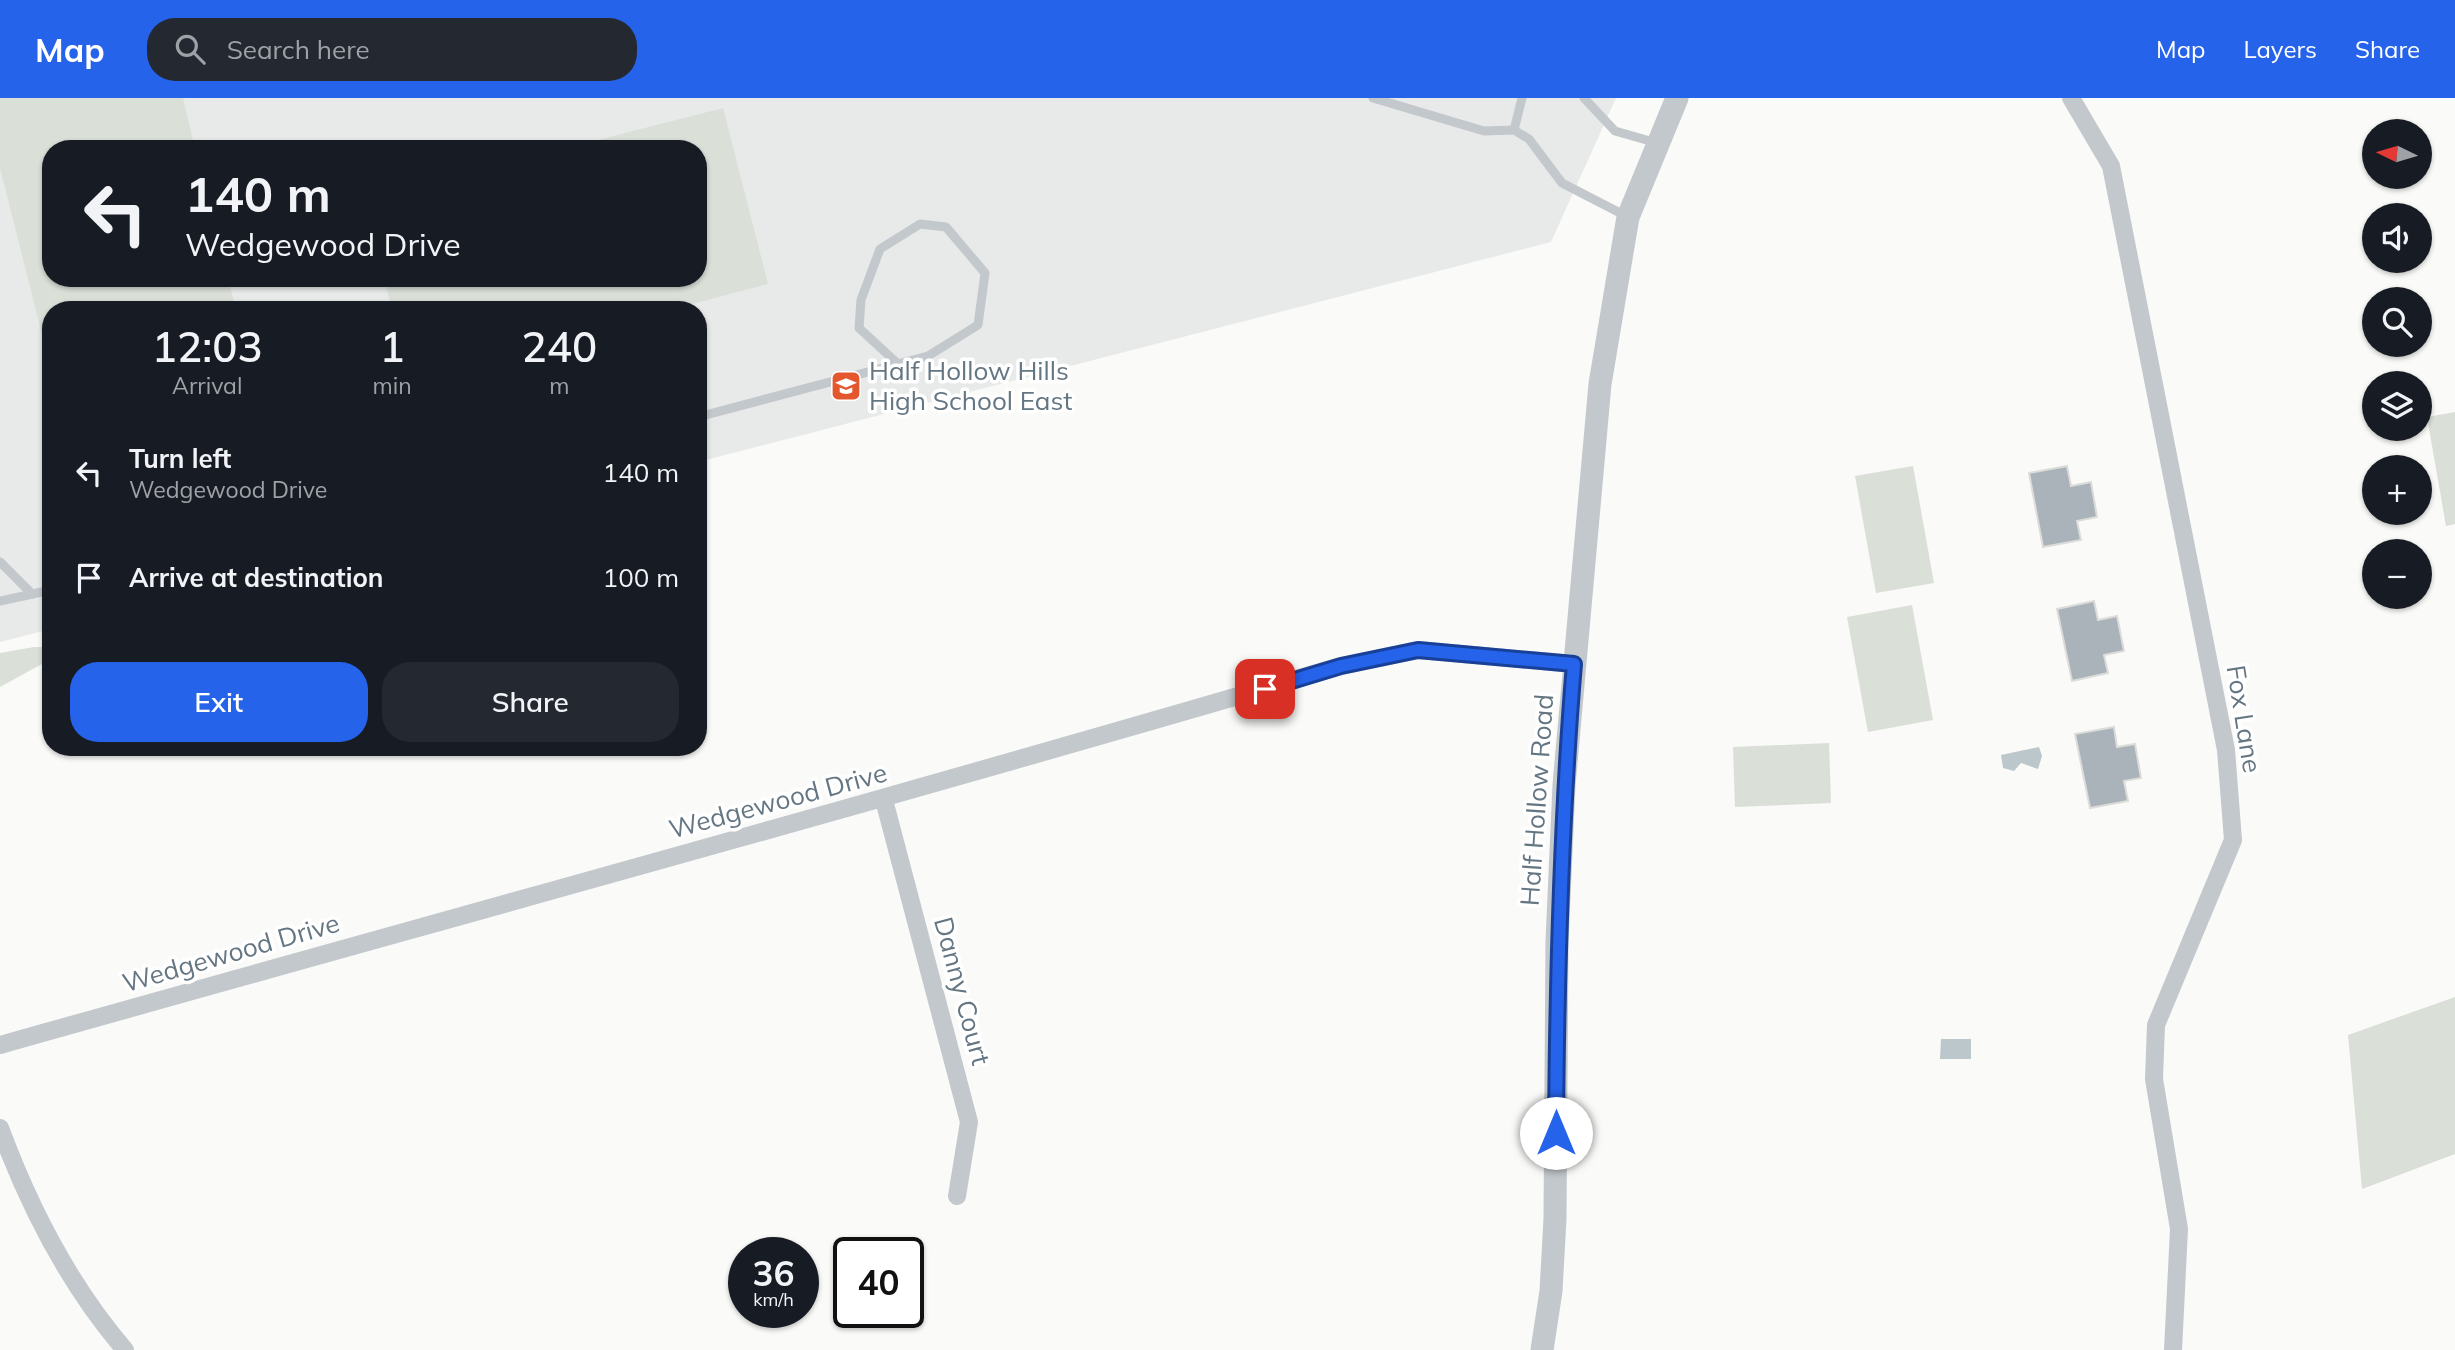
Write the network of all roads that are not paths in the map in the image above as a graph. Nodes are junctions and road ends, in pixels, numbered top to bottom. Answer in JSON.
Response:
{"nodes":[{"id":1,"x":1373,"y":98,"type":"edge"},
{"id":2,"x":1522,"y":98,"type":"edge"},
{"id":3,"x":1584,"y":98,"type":"edge"},
{"id":4,"x":1677,"y":98,"type":"edge"},
{"id":5,"x":2071,"y":98,"type":"edge"},
{"id":6,"x":1514,"y":130,"type":"junction"},
{"id":7,"x":1658,"y":144,"type":"junction"},
{"id":8,"x":1628,"y":218,"type":"junction"},
{"id":9,"x":897,"y":363,"type":"junction"},
{"id":10,"x":707,"y":415,"type":"edge"},
{"id":11,"x":0,"y":562,"type":"edge"},
{"id":12,"x":42,"y":592,"type":"edge"},
{"id":13,"x":32,"y":594,"type":"junction"},
{"id":14,"x":0,"y":601,"type":"edge"},
{"id":15,"x":1574,"y":664,"type":"junction"},
{"id":16,"x":884,"y":800,"type":"junction"},
{"id":17,"x":0,"y":1045,"type":"edge"},
{"id":18,"x":0,"y":1128,"type":"edge"},
{"id":19,"x":957,"y":1196,"type":"dead end"},
{"id":20,"x":125,"y":1350,"type":"edge"},
{"id":21,"x":1542,"y":1350,"type":"edge"},
{"id":22,"x":2173,"y":1350,"type":"edge"}],
"edges":[{"from":1,"to":6,"type":"lane"},
{"from":2,"to":6,"type":"lane"},
{"from":3,"to":7,"type":"lane"},
{"from":4,"to":7,"type":"street","name":"Half Hollow Road"},
{"from":5,"to":22,"type":"street","name":"Fox Lane"},
{"from":6,"to":8,"type":"lane"},
{"from":7,"to":8,"type":"street","name":"Half Hollow Road"},
{"from":8,"to":15,"type":"street","name":"Half Hollow Road"},
{"from":9,"to":9,"type":"lane"},
{"from":9,"to":10,"type":"lane"},
{"from":11,"to":13,"type":"lane"},
{"from":12,"to":13,"type":"lane"},
{"from":13,"to":14,"type":"lane"},
{"from":15,"to":16,"type":"street","name":"Wedgewood Drive"},
{"from":15,"to":21,"type":"street","name":"Half Hollow Road"},
{"from":16,"to":17,"type":"street","name":"Wedgewood Drive"},
{"from":16,"to":19,"type":"street","name":"Danny Court"},
{"from":18,"to":20,"type":"street"}]}
